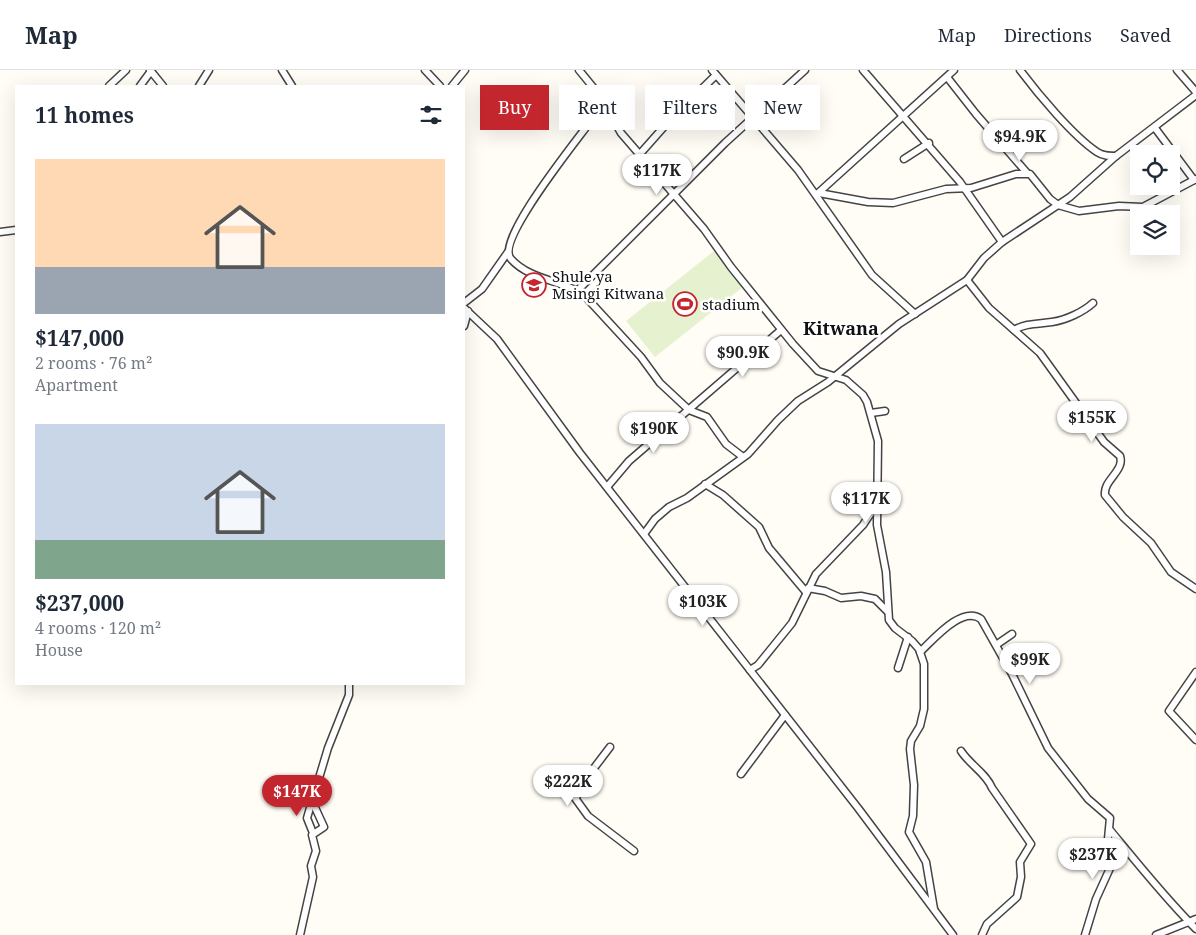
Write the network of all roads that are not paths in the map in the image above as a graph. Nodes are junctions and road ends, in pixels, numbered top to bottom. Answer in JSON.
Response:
{"nodes":[{"id":1,"x":126,"y":70,"type":"edge"},
{"id":2,"x":150,"y":70,"type":"edge"},
{"id":3,"x":209,"y":70,"type":"edge"},
{"id":4,"x":282,"y":70,"type":"edge"},
{"id":5,"x":425,"y":70,"type":"edge"},
{"id":6,"x":465,"y":70,"type":"edge"},
{"id":7,"x":805,"y":70,"type":"edge"},
{"id":8,"x":863,"y":70,"type":"edge"},
{"id":9,"x":954,"y":70,"type":"edge"},
{"id":10,"x":1177,"y":70,"type":"edge"},
{"id":11,"x":582,"y":71,"type":"edge"},
{"id":12,"x":716,"y":72,"type":"edge"},
{"id":13,"x":1023,"y":72,"type":"edge"},
{"id":14,"x":947,"y":76,"type":"junction"},
{"id":15,"x":110,"y":85,"type":"edge"},
{"id":16,"x":141,"y":85,"type":"edge"},
{"id":17,"x":161,"y":85,"type":"edge"},
{"id":18,"x":200,"y":85,"type":"edge"},
{"id":19,"x":291,"y":85,"type":"edge"},
{"id":20,"x":439,"y":85,"type":"edge"},
{"id":21,"x":453,"y":85,"type":"edge"},
{"id":22,"x":592,"y":85,"type":"edge"},
{"id":23,"x":788,"y":85,"type":"edge"},
{"id":24,"x":1196,"y":94,"type":"edge"},
{"id":25,"x":745,"y":109,"type":"edge"},
{"id":26,"x":904,"y":115,"type":"junction"},
{"id":27,"x":745,"y":125,"type":"edge"},
{"id":28,"x":1155,"y":128,"type":"junction"},
{"id":29,"x":584,"y":130,"type":"edge"},
{"id":30,"x":619,"y":130,"type":"edge"},
{"id":31,"x":762,"y":130,"type":"edge"},
{"id":32,"x":929,"y":143,"type":"junction"},
{"id":33,"x":640,"y":155,"type":"junction"},
{"id":34,"x":1116,"y":156,"type":"junction"},
{"id":35,"x":904,"y":159,"type":"dead end"},
{"id":36,"x":1027,"y":173,"type":"junction"},
{"id":37,"x":1195,"y":180,"type":"edge"},
{"id":38,"x":965,"y":189,"type":"junction"},
{"id":39,"x":674,"y":194,"type":"junction"},
{"id":40,"x":818,"y":194,"type":"junction"},
{"id":41,"x":1058,"y":205,"type":"junction"},
{"id":42,"x":15,"y":230,"type":"edge"},
{"id":43,"x":0,"y":232,"type":"edge"},
{"id":44,"x":1002,"y":242,"type":"junction"},
{"id":45,"x":508,"y":252,"type":"junction"},
{"id":46,"x":967,"y":280,"type":"junction"},
{"id":47,"x":577,"y":291,"type":"junction"},
{"id":48,"x":465,"y":302,"type":"edge"},
{"id":49,"x":1094,"y":303,"type":"dead end"},
{"id":50,"x":466,"y":310,"type":"edge"},
{"id":51,"x":915,"y":314,"type":"junction"},
{"id":52,"x":781,"y":330,"type":"junction"},
{"id":53,"x":1014,"y":330,"type":"junction"},
{"id":54,"x":834,"y":376,"type":"junction"},
{"id":55,"x":689,"y":410,"type":"junction"},
{"id":56,"x":885,"y":411,"type":"dead end"},
{"id":57,"x":871,"y":413,"type":"junction"},
{"id":58,"x":743,"y":457,"type":"junction"},
{"id":59,"x":706,"y":484,"type":"junction"},
{"id":60,"x":607,"y":487,"type":"junction"},
{"id":61,"x":877,"y":503,"type":"junction"},
{"id":62,"x":654,"y":520,"type":"junction"},
{"id":63,"x":635,"y":524,"type":"junction"},
{"id":64,"x":644,"y":534,"type":"junction"},
{"id":65,"x":1196,"y":589,"type":"edge"},
{"id":66,"x":807,"y":590,"type":"junction"},
{"id":67,"x":888,"y":611,"type":"junction"},
{"id":68,"x":1012,"y":634,"type":"dead end"},
{"id":69,"x":908,"y":637,"type":"junction"},
{"id":70,"x":996,"y":645,"type":"junction"},
{"id":71,"x":920,"y":652,"type":"junction"},
{"id":72,"x":898,"y":668,"type":"dead end"},
{"id":73,"x":750,"y":670,"type":"junction"},
{"id":74,"x":1196,"y":672,"type":"edge"},
{"id":75,"x":349,"y":685,"type":"edge"},
{"id":76,"x":785,"y":716,"type":"junction"},
{"id":77,"x":1196,"y":740,"type":"edge"},
{"id":78,"x":610,"y":747,"type":"dead end"},
{"id":79,"x":961,"y":750,"type":"dead end"},
{"id":80,"x":740,"y":774,"type":"dead end"},
{"id":81,"x":312,"y":801,"type":"junction"},
{"id":82,"x":1110,"y":830,"type":"junction"},
{"id":83,"x":313,"y":834,"type":"junction"},
{"id":84,"x":634,"y":851,"type":"dead end"},
{"id":85,"x":934,"y":910,"type":"junction"},
{"id":86,"x":1196,"y":919,"type":"edge"},
{"id":87,"x":1188,"y":922,"type":"junction"},
{"id":88,"x":1196,"y":930,"type":"edge"},
{"id":89,"x":300,"y":935,"type":"edge"},
{"id":90,"x":953,"y":935,"type":"edge"},
{"id":91,"x":982,"y":935,"type":"edge"},
{"id":92,"x":1086,"y":935,"type":"edge"},
{"id":93,"x":1156,"y":935,"type":"edge"}],
"edges":[{"from":1,"to":15,"type":"street"},
{"from":2,"to":16,"type":"street"},
{"from":2,"to":17,"type":"street"},
{"from":3,"to":18,"type":"street"},
{"from":4,"to":19,"type":"street"},
{"from":5,"to":20,"type":"street"},
{"from":6,"to":21,"type":"street"},
{"from":7,"to":23,"type":"street"},
{"from":8,"to":26,"type":"street"},
{"from":9,"to":14,"type":"street"},
{"from":10,"to":24,"type":"street"},
{"from":11,"to":22,"type":"street"},
{"from":12,"to":25,"type":"street"},
{"from":12,"to":33,"type":"street"},
{"from":13,"to":34,"type":"street"},
{"from":14,"to":26,"type":"street"},
{"from":14,"to":36,"type":"street"},
{"from":24,"to":28,"type":"street"},
{"from":26,"to":32,"type":"street"},
{"from":26,"to":40,"type":"street"},
{"from":27,"to":39,"type":"street"},
{"from":28,"to":34,"type":"street"},
{"from":28,"to":37,"type":"street"},
{"from":29,"to":45,"type":"street"},
{"from":30,"to":33,"type":"street"},
{"from":31,"to":40,"type":"street"},
{"from":32,"to":35,"type":"street"},
{"from":32,"to":38,"type":"street"},
{"from":33,"to":39,"type":"street"},
{"from":34,"to":41,"type":"street"},
{"from":36,"to":38,"type":"street"},
{"from":36,"to":41,"type":"street"},
{"from":37,"to":41,"type":"street"},
{"from":38,"to":40,"type":"street"},
{"from":38,"to":44,"type":"street"},
{"from":39,"to":47,"type":"street"},
{"from":39,"to":52,"type":"street"},
{"from":40,"to":51,"type":"street"},
{"from":41,"to":44,"type":"street"},
{"from":42,"to":43,"type":"street"},
{"from":44,"to":46,"type":"street"},
{"from":45,"to":47,"type":"street"},
{"from":45,"to":48,"type":"street"},
{"from":46,"to":51,"type":"street"},
{"from":46,"to":53,"type":"street"},
{"from":47,"to":55,"type":"street"},
{"from":49,"to":53,"type":"street"},
{"from":50,"to":60,"type":"street"},
{"from":51,"to":54,"type":"street"},
{"from":52,"to":54,"type":"street"},
{"from":52,"to":55,"type":"street"},
{"from":53,"to":65,"type":"street"},
{"from":54,"to":57,"type":"street"},
{"from":54,"to":58,"type":"street"},
{"from":55,"to":58,"type":"street"},
{"from":55,"to":60,"type":"street"},
{"from":56,"to":57,"type":"street"},
{"from":57,"to":61,"type":"street"},
{"from":58,"to":59,"type":"street"},
{"from":59,"to":62,"type":"street"},
{"from":59,"to":66,"type":"street"},
{"from":60,"to":63,"type":"street"},
{"from":61,"to":66,"type":"street"},
{"from":61,"to":67,"type":"street"},
{"from":62,"to":63,"type":"street"},
{"from":62,"to":64,"type":"street"},
{"from":63,"to":64,"type":"street"},
{"from":64,"to":73,"type":"street"},
{"from":66,"to":67,"type":"street"},
{"from":66,"to":73,"type":"street"},
{"from":67,"to":69,"type":"street"},
{"from":68,"to":70,"type":"street"},
{"from":69,"to":71,"type":"street"},
{"from":69,"to":72,"type":"street"},
{"from":70,"to":71,"type":"street"},
{"from":70,"to":82,"type":"street"},
{"from":71,"to":85,"type":"street"},
{"from":73,"to":76,"type":"street"},
{"from":74,"to":77,"type":"street"},
{"from":75,"to":81,"type":"street"},
{"from":76,"to":80,"type":"street"},
{"from":76,"to":85,"type":"street"},
{"from":78,"to":84,"type":"street"},
{"from":79,"to":91,"type":"street"},
{"from":81,"to":83,"type":"street"},
{"from":81,"to":83,"type":"street"},
{"from":82,"to":87,"type":"street"},
{"from":82,"to":92,"type":"street"},
{"from":83,"to":89,"type":"street"},
{"from":85,"to":90,"type":"street"},
{"from":86,"to":87,"type":"street"},
{"from":87,"to":88,"type":"street"},
{"from":87,"to":93,"type":"street"}]}
